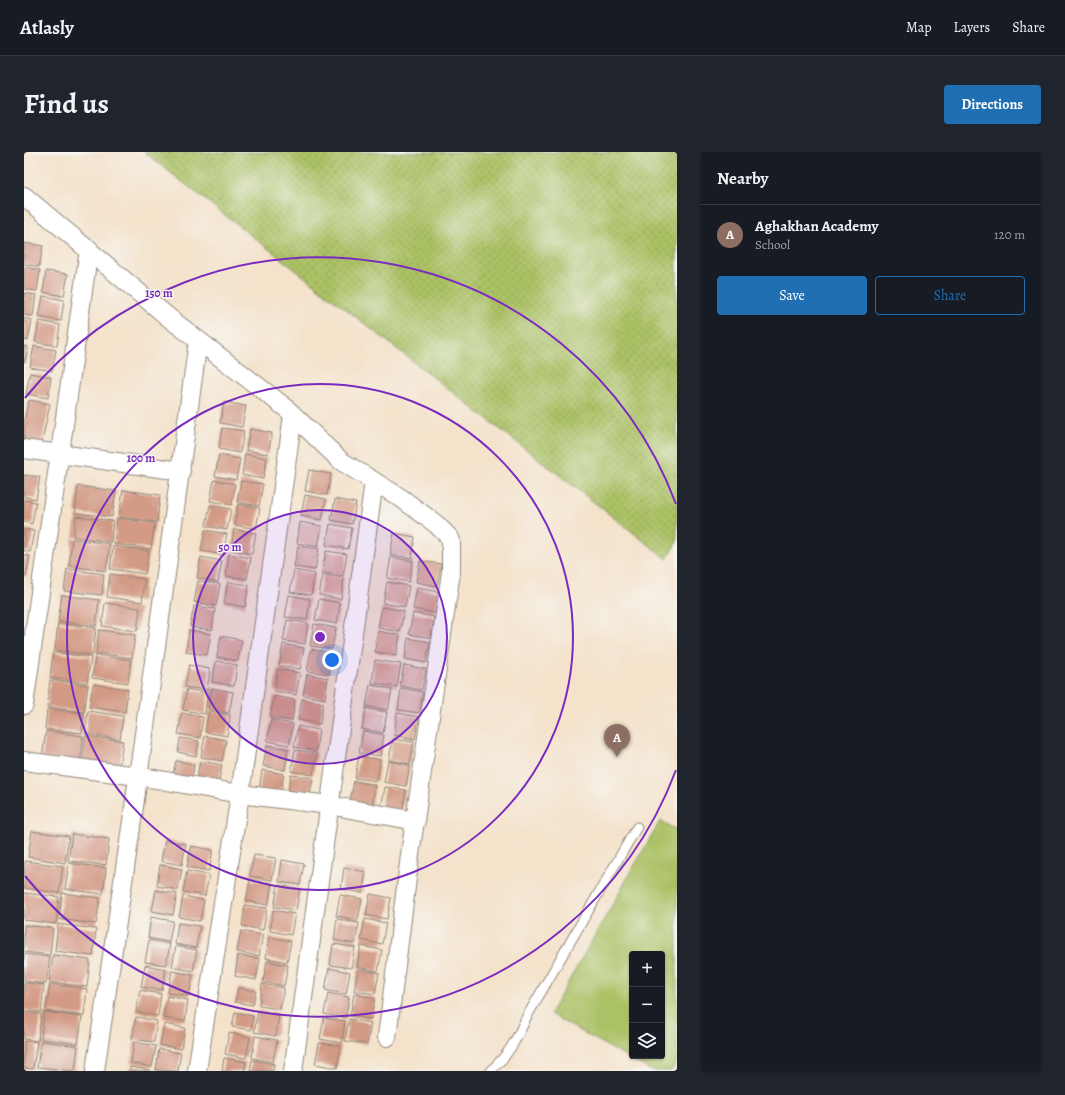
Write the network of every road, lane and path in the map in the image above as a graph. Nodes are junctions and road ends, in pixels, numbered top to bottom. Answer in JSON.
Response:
{"nodes":[{"id":1,"x":24,"y":196,"type":"edge"},
{"id":2,"x":89,"y":249,"type":"junction"},
{"id":3,"x":198,"y":341,"type":"junction"},
{"id":4,"x":293,"y":415,"type":"junction"},
{"id":5,"x":24,"y":448,"type":"edge"},
{"id":6,"x":59,"y":454,"type":"junction"},
{"id":7,"x":181,"y":471,"type":"junction"},
{"id":8,"x":374,"y":481,"type":"junction"},
{"id":9,"x":24,"y":705,"type":"edge"},
{"id":10,"x":24,"y":761,"type":"edge"},
{"id":11,"x":138,"y":776,"type":"junction"},
{"id":12,"x":329,"y":805,"type":"junction"},
{"id":13,"x":237,"y":810,"type":"junction"},
{"id":14,"x":637,"y":827,"type":"dead end"},
{"id":15,"x":415,"y":828,"type":"junction"},
{"id":16,"x":386,"y":1037,"type":"dead end"},
{"id":17,"x":94,"y":1071,"type":"edge"},
{"id":18,"x":197,"y":1071,"type":"edge"},
{"id":19,"x":293,"y":1071,"type":"edge"},
{"id":20,"x":490,"y":1071,"type":"edge"}],
"edges":[{"from":1,"to":2,"type":"street"},
{"from":2,"to":3,"type":"street"},
{"from":2,"to":6,"type":"street"},
{"from":3,"to":4,"type":"street"},
{"from":3,"to":7,"type":"street"},
{"from":4,"to":8,"type":"street"},
{"from":4,"to":13,"type":"street"},
{"from":5,"to":6,"type":"street"},
{"from":6,"to":7,"type":"street"},
{"from":6,"to":9,"type":"street"},
{"from":7,"to":11,"type":"street"},
{"from":8,"to":12,"type":"street"},
{"from":8,"to":15,"type":"street"},
{"from":10,"to":11,"type":"street"},
{"from":11,"to":13,"type":"street"},
{"from":11,"to":17,"type":"street"},
{"from":12,"to":13,"type":"street"},
{"from":12,"to":15,"type":"street"},
{"from":12,"to":19,"type":"street"},
{"from":13,"to":18,"type":"street"},
{"from":14,"to":20,"type":"lane"},
{"from":15,"to":16,"type":"street"}]}
